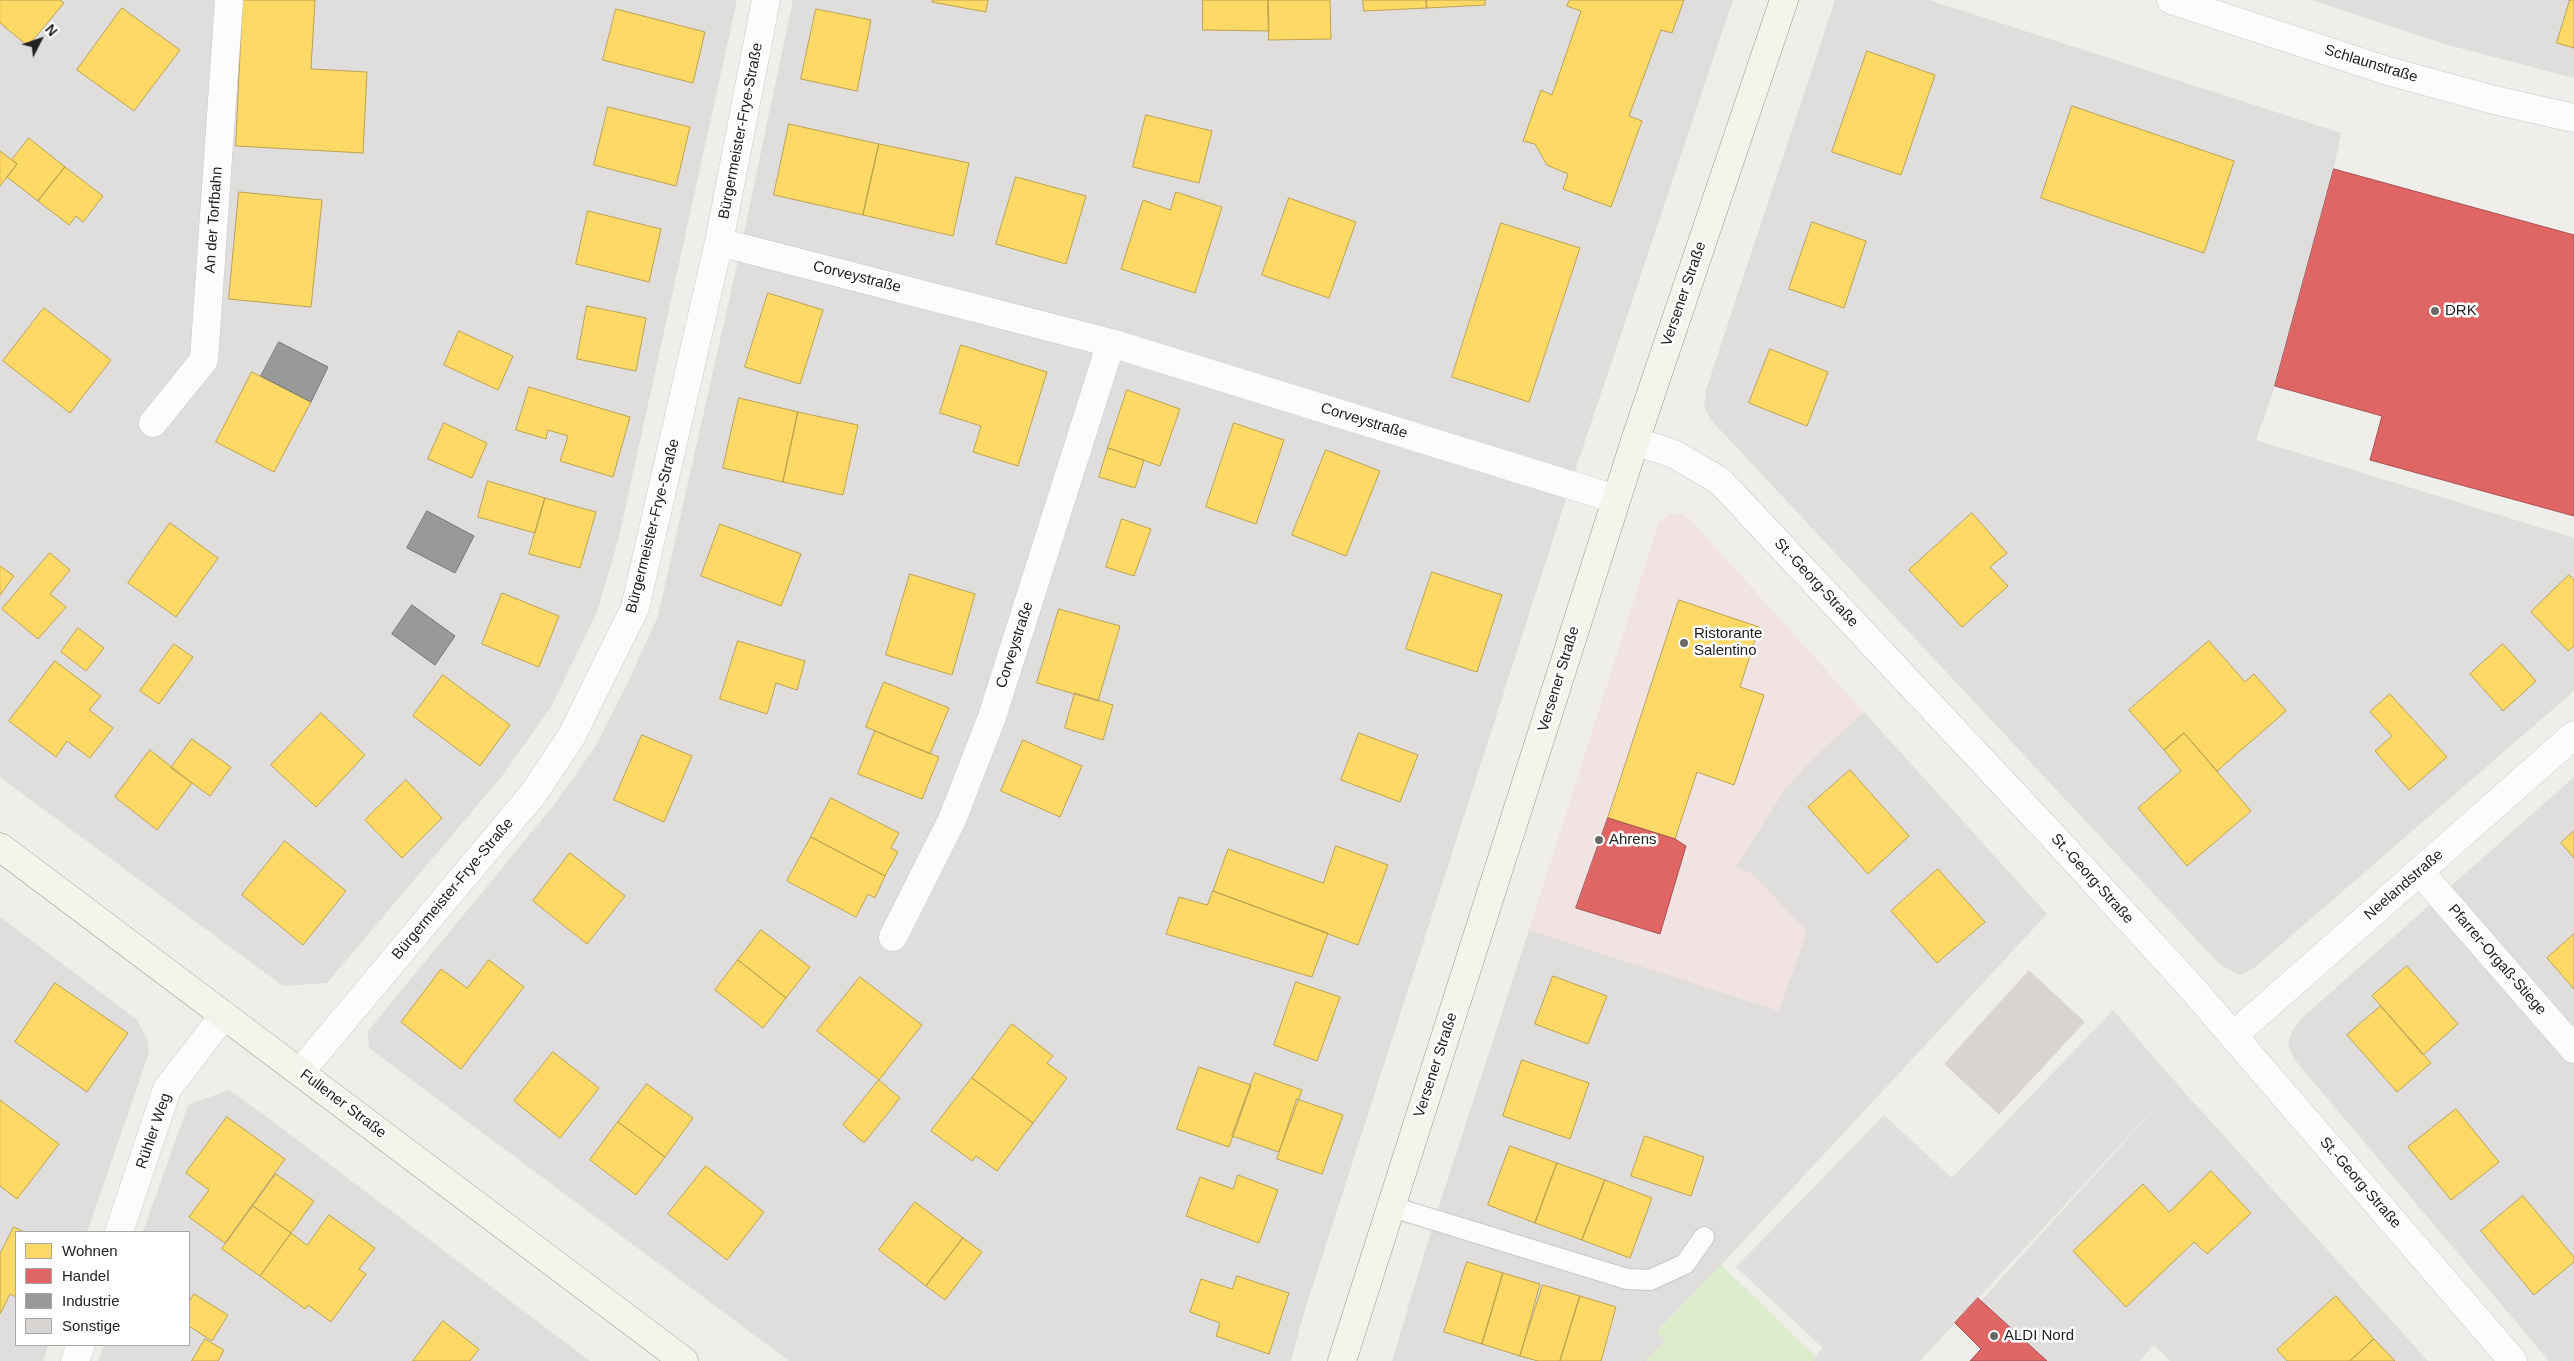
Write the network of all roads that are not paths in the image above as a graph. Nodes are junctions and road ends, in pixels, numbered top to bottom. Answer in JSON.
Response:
{"nodes":[{"id":1,"x":229,"y":0,"type":"edge"},
{"id":2,"x":766,"y":0,"type":"edge"},
{"id":3,"x":1784,"y":0,"type":"edge"},
{"id":4,"x":2171,"y":0,"type":"edge"},
{"id":5,"x":2574,"y":118,"type":"edge"},
{"id":6,"x":719,"y":242,"type":"junction"},
{"id":7,"x":1111,"y":343,"type":"junction"},
{"id":8,"x":153,"y":423,"type":"dead end"},
{"id":9,"x":1634,"y":441,"type":"junction"},
{"id":10,"x":1616,"y":499,"type":"junction"},
{"id":11,"x":2574,"y":735,"type":"edge"},
{"id":12,"x":0,"y":847,"type":"edge"},
{"id":13,"x":2419,"y":872,"type":"junction"},
{"id":14,"x":893,"y":937,"type":"dead end"},
{"id":15,"x":224,"y":1015,"type":"junction"},
{"id":16,"x":2234,"y":1035,"type":"junction"},
{"id":17,"x":2574,"y":1049,"type":"edge"},
{"id":18,"x":300,"y":1072,"type":"junction"},
{"id":19,"x":1389,"y":1206,"type":"junction"},
{"id":20,"x":119,"y":1231,"type":"edge"},
{"id":21,"x":1704,"y":1237,"type":"dead end"},
{"id":22,"x":80,"y":1346,"type":"edge"},
{"id":23,"x":75,"y":1361,"type":"edge"},
{"id":24,"x":684,"y":1361,"type":"edge"},
{"id":25,"x":1342,"y":1361,"type":"edge"},
{"id":26,"x":2513,"y":1361,"type":"edge"}],
"edges":[{"from":1,"to":8,"type":"street","name":"An der Torfbahn"},
{"from":2,"to":6,"type":"street","name":"Bürgermeister-Frye-Straße"},
{"from":3,"to":9,"type":"street","name":"Versener Straße"},
{"from":4,"to":5,"type":"street","name":"Schlaunstraße"},
{"from":6,"to":7,"type":"street","name":"Corveystraße"},
{"from":6,"to":18,"type":"street","name":"Bürgermeister-Frye-Straße"},
{"from":7,"to":10,"type":"street","name":"Corveystraße"},
{"from":7,"to":14,"type":"street","name":"Corveystraße"},
{"from":9,"to":10,"type":"street","name":"Versener Straße"},
{"from":9,"to":16,"type":"street","name":"St.-Georg-Straße"},
{"from":10,"to":19,"type":"street","name":"Versener Straße"},
{"from":11,"to":13,"type":"street","name":"Neelandstraße"},
{"from":12,"to":15,"type":"street","name":"Fullener Straße"},
{"from":13,"to":16,"type":"street","name":"Neelandstraße"},
{"from":13,"to":17,"type":"street","name":"Pfarrer-Orgaß-Stiege"},
{"from":15,"to":18,"type":"street","name":"Fullener Straße"},
{"from":15,"to":20,"type":"street","name":"Rühler Weg"},
{"from":16,"to":26,"type":"street","name":"St.-Georg-Straße"},
{"from":18,"to":24,"type":"street","name":"Fullener Straße"},
{"from":19,"to":21,"type":"lane"},
{"from":19,"to":25,"type":"street","name":"Versener Straße"},
{"from":22,"to":23,"type":"street"}]}
